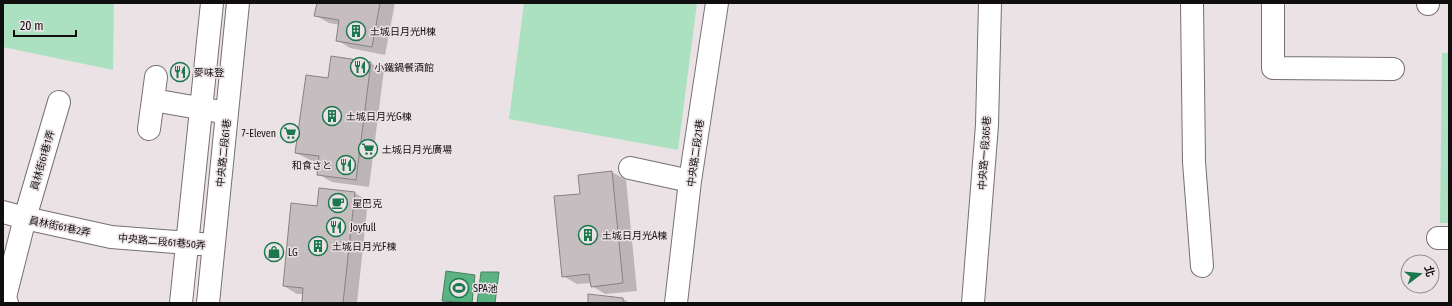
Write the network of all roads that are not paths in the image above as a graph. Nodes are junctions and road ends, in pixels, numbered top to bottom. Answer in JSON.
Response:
{"nodes":[{"id":1,"x":212,"y":3,"type":"edge"},
{"id":2,"x":238,"y":3,"type":"edge"},
{"id":3,"x":717,"y":3,"type":"edge"},
{"id":4,"x":990,"y":3,"type":"edge"},
{"id":5,"x":1192,"y":3,"type":"edge"},
{"id":6,"x":1273,"y":3,"type":"edge"},
{"id":7,"x":1393,"y":69,"type":"dead end"},
{"id":8,"x":156,"y":77,"type":"dead end"},
{"id":9,"x":153,"y":100,"type":"junction"},
{"id":10,"x":59,"y":102,"type":"dead end"},
{"id":11,"x":202,"y":109,"type":"junction"},
{"id":12,"x":227,"y":114,"type":"junction"},
{"id":13,"x":149,"y":129,"type":"dead end"},
{"id":14,"x":630,"y":168,"type":"dead end"},
{"id":15,"x":690,"y":181,"type":"junction"},
{"id":16,"x":3,"y":212,"type":"edge"},
{"id":17,"x":24,"y":218,"type":"junction"},
{"id":18,"x":111,"y":237,"type":"joint"},
{"id":19,"x":187,"y":243,"type":"junction"},
{"id":20,"x":214,"y":245,"type":"junction"},
{"id":21,"x":1202,"y":266,"type":"dead end"},
{"id":22,"x":7,"y":303,"type":"edge"},
{"id":23,"x":181,"y":303,"type":"edge"},
{"id":24,"x":208,"y":303,"type":"edge"},
{"id":25,"x":676,"y":303,"type":"edge"},
{"id":26,"x":973,"y":303,"type":"edge"}],
"edges":[{"from":1,"to":11,"type":"street"},
{"from":2,"to":12,"type":"street","name":"中央路二段61巷"},
{"from":3,"to":15,"type":"street","name":"中央路二段21巷"},
{"from":4,"to":26,"type":"street","name":"中央路一段365巷"},
{"from":5,"to":21,"type":"street"},
{"from":6,"to":7,"type":"street"},
{"from":8,"to":9,"type":"street"},
{"from":9,"to":11,"type":"street"},
{"from":9,"to":13,"type":"street"},
{"from":10,"to":17,"type":"street","name":"員林街61巷1弄"},
{"from":11,"to":12,"type":"street"},
{"from":11,"to":19,"type":"street"},
{"from":12,"to":20,"type":"street","name":"中央路二段61巷"},
{"from":14,"to":15,"type":"street"},
{"from":15,"to":25,"type":"street","name":"中央路二段21巷"},
{"from":16,"to":17,"type":"street"},
{"from":17,"to":18,"type":"street","name":"員林街61巷2弄"},
{"from":17,"to":22,"type":"street","name":"員林街61巷2弄"},
{"from":18,"to":19,"type":"street","name":"中央路二段61巷50弄"},
{"from":19,"to":20,"type":"street","name":"中央路二段61巷50弄"},
{"from":19,"to":23,"type":"street"},
{"from":20,"to":24,"type":"street","name":"中央路二段61巷"}]}
